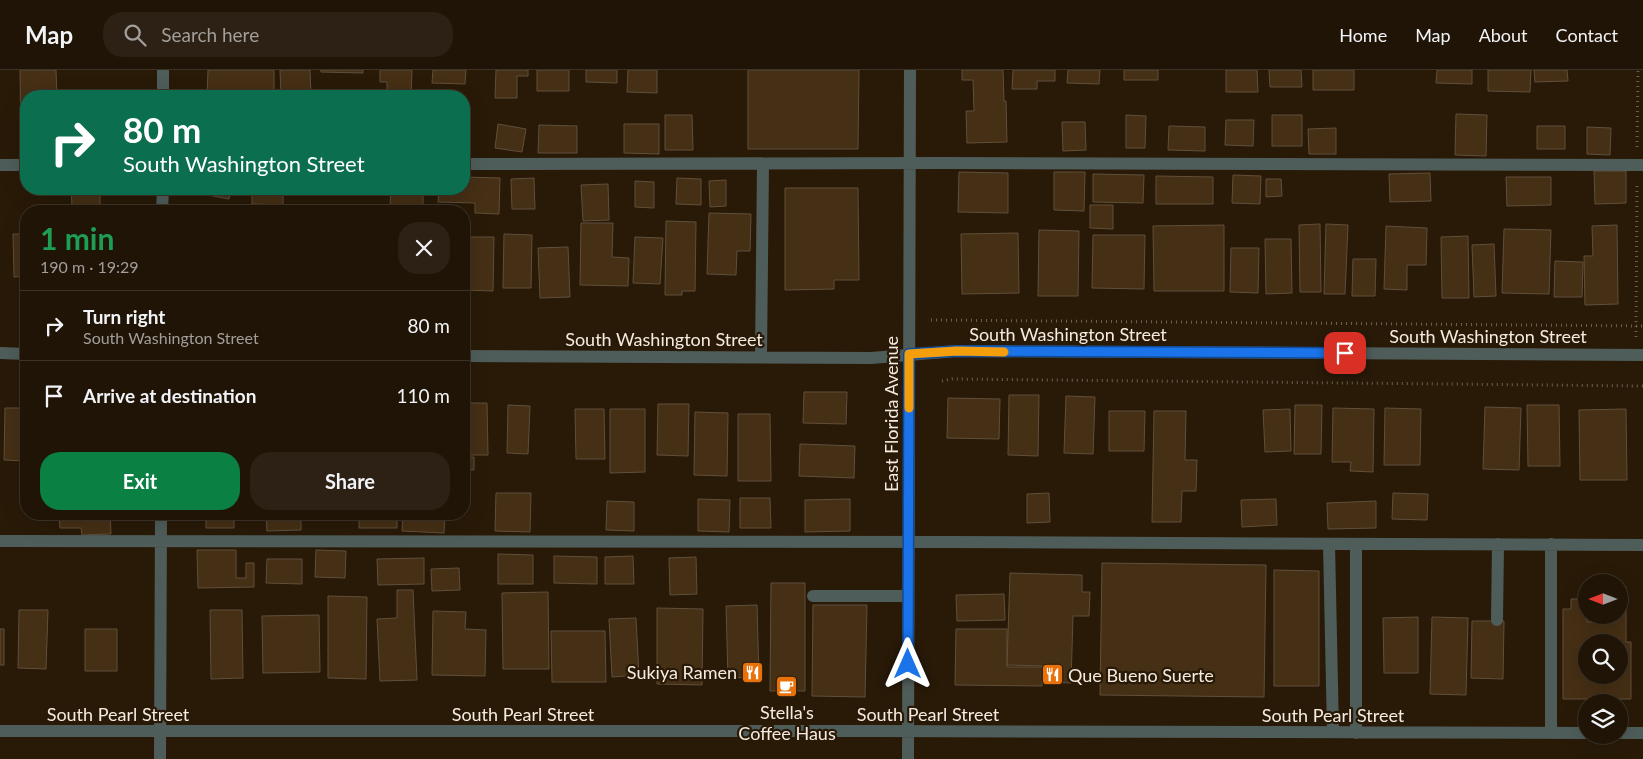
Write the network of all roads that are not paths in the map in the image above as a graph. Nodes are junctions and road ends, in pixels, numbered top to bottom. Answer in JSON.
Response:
{"nodes":[{"id":1,"x":163,"y":70,"type":"edge"},
{"id":2,"x":910,"y":70,"type":"edge"},
{"id":3,"x":163,"y":90,"type":"edge"},
{"id":4,"x":910,"y":163,"type":"junction"},
{"id":5,"x":470,"y":164,"type":"edge"},
{"id":6,"x":763,"y":164,"type":"junction"},
{"id":7,"x":0,"y":165,"type":"edge"},
{"id":8,"x":20,"y":165,"type":"edge"},
{"id":9,"x":1640,"y":165,"type":"edge"},
{"id":10,"x":0,"y":353,"type":"edge"},
{"id":11,"x":20,"y":354,"type":"edge"},
{"id":12,"x":909,"y":354,"type":"junction"},
{"id":13,"x":1643,"y":355,"type":"edge"},
{"id":14,"x":470,"y":356,"type":"edge"},
{"id":15,"x":762,"y":357,"type":"junction"},
{"id":16,"x":161,"y":520,"type":"edge"},
{"id":17,"x":0,"y":541,"type":"edge"},
{"id":18,"x":161,"y":542,"type":"junction"},
{"id":19,"x":908,"y":542,"type":"junction"},
{"id":20,"x":1329,"y":544,"type":"junction"},
{"id":21,"x":1356,"y":544,"type":"junction"},
{"id":22,"x":1498,"y":544,"type":"junction"},
{"id":23,"x":1551,"y":544,"type":"junction"},
{"id":24,"x":1643,"y":544,"type":"edge"},
{"id":25,"x":814,"y":596,"type":"dead end"},
{"id":26,"x":908,"y":596,"type":"junction"},
{"id":27,"x":1497,"y":620,"type":"dead end"},
{"id":28,"x":0,"y":731,"type":"edge"},
{"id":29,"x":908,"y":731,"type":"junction"},
{"id":30,"x":160,"y":732,"type":"junction"},
{"id":31,"x":1333,"y":732,"type":"junction"},
{"id":32,"x":1356,"y":733,"type":"junction"},
{"id":33,"x":1551,"y":733,"type":"junction"},
{"id":34,"x":1578,"y":733,"type":"edge"},
{"id":35,"x":1628,"y":733,"type":"edge"},
{"id":36,"x":1643,"y":733,"type":"edge"},
{"id":37,"x":160,"y":759,"type":"edge"},
{"id":38,"x":908,"y":759,"type":"edge"}],
"edges":[{"from":1,"to":3,"type":"street"},
{"from":2,"to":4,"type":"street","name":"East Florida Avenue"},
{"from":4,"to":6,"type":"street"},
{"from":4,"to":9,"type":"street"},
{"from":4,"to":12,"type":"street","name":"East Florida Avenue"},
{"from":5,"to":6,"type":"street"},
{"from":6,"to":15,"type":"street"},
{"from":7,"to":8,"type":"street"},
{"from":10,"to":11,"type":"street"},
{"from":12,"to":13,"type":"street","name":"South Washington Street"},
{"from":12,"to":15,"type":"street","name":"South Washington Street"},
{"from":12,"to":19,"type":"street","name":"East Florida Avenue"},
{"from":14,"to":15,"type":"street","name":"South Washington Street"},
{"from":16,"to":18,"type":"street"},
{"from":17,"to":18,"type":"street"},
{"from":18,"to":19,"type":"street"},
{"from":18,"to":30,"type":"street"},
{"from":19,"to":20,"type":"street"},
{"from":19,"to":26,"type":"street","name":"East Florida Avenue"},
{"from":20,"to":21,"type":"street"},
{"from":20,"to":31,"type":"street"},
{"from":21,"to":22,"type":"street"},
{"from":21,"to":32,"type":"street"},
{"from":22,"to":23,"type":"street"},
{"from":22,"to":27,"type":"street"},
{"from":23,"to":24,"type":"street"},
{"from":23,"to":33,"type":"street"},
{"from":25,"to":26,"type":"street"},
{"from":26,"to":29,"type":"street","name":"East Florida Avenue"},
{"from":28,"to":30,"type":"street","name":"South Pearl Street"},
{"from":29,"to":30,"type":"street","name":"South Pearl Street"},
{"from":29,"to":31,"type":"street","name":"South Pearl Street"},
{"from":29,"to":38,"type":"street","name":"East Florida Avenue"},
{"from":30,"to":37,"type":"street"},
{"from":31,"to":32,"type":"street","name":"South Pearl Street"},
{"from":32,"to":33,"type":"street","name":"South Pearl Street"},
{"from":33,"to":34,"type":"street","name":"South Pearl Street"},
{"from":35,"to":36,"type":"street"}]}
